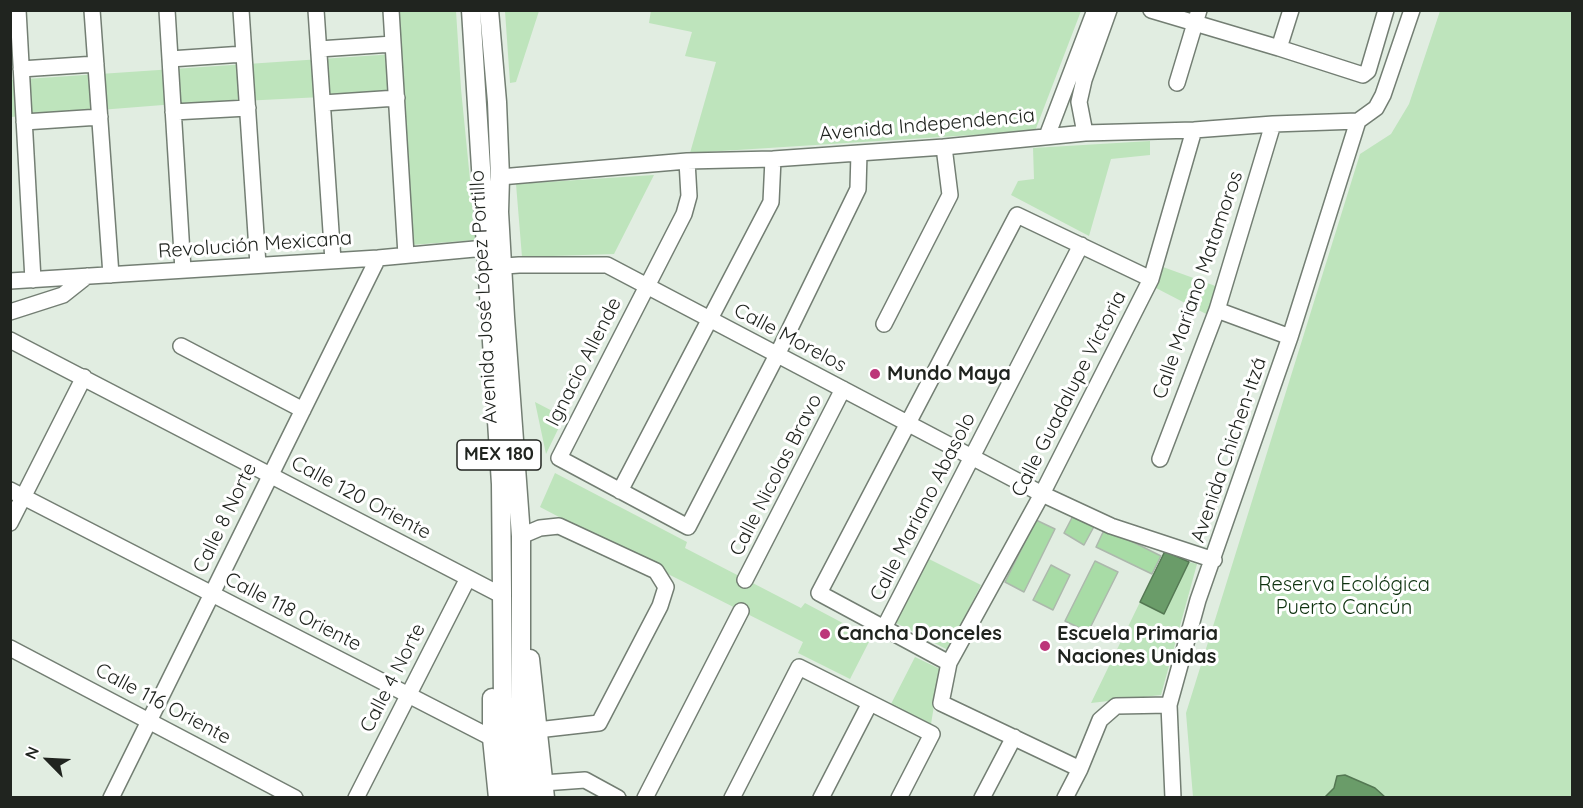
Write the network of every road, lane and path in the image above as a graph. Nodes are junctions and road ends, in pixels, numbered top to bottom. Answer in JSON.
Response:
{"nodes":[{"id":1,"x":18,"y":10,"type":"edge"},
{"id":2,"x":92,"y":10,"type":"edge"},
{"id":3,"x":167,"y":10,"type":"edge"},
{"id":4,"x":241,"y":10,"type":"edge"},
{"id":5,"x":316,"y":10,"type":"edge"},
{"id":6,"x":391,"y":10,"type":"edge"},
{"id":7,"x":471,"y":10,"type":"edge"},
{"id":8,"x":489,"y":10,"type":"edge"},
{"id":9,"x":1095,"y":10,"type":"edge"},
{"id":10,"x":1109,"y":10,"type":"edge"},
{"id":11,"x":1151,"y":10,"type":"edge"},
{"id":12,"x":1291,"y":10,"type":"edge"},
{"id":13,"x":1386,"y":10,"type":"edge"},
{"id":14,"x":1412,"y":10,"type":"edge"},
{"id":15,"x":1198,"y":16,"type":"edge"},
{"id":16,"x":393,"y":44,"type":"junction"},
{"id":17,"x":1279,"y":48,"type":"junction"},
{"id":18,"x":319,"y":49,"type":"junction"},
{"id":19,"x":244,"y":54,"type":"junction"},
{"id":20,"x":170,"y":59,"type":"junction"},
{"id":21,"x":96,"y":64,"type":"junction"},
{"id":22,"x":21,"y":69,"type":"junction"},
{"id":23,"x":1177,"y":83,"type":"dead end"},
{"id":24,"x":397,"y":98,"type":"junction"},
{"id":25,"x":323,"y":103,"type":"junction"},
{"id":26,"x":248,"y":108,"type":"junction"},
{"id":27,"x":173,"y":112,"type":"junction"},
{"id":28,"x":100,"y":117,"type":"junction"},
{"id":29,"x":1358,"y":121,"type":"junction"},
{"id":30,"x":24,"y":122,"type":"junction"},
{"id":31,"x":1273,"y":124,"type":"junction"},
{"id":32,"x":1194,"y":130,"type":"junction"},
{"id":33,"x":1085,"y":133,"type":"junction"},
{"id":34,"x":1047,"y":135,"type":"junction"},
{"id":35,"x":944,"y":147,"type":"junction"},
{"id":36,"x":860,"y":153,"type":"junction"},
{"id":37,"x":773,"y":159,"type":"junction"},
{"id":38,"x":687,"y":160,"type":"junction"},
{"id":39,"x":500,"y":177,"type":"junction"},
{"id":40,"x":1081,"y":245,"type":"junction"},
{"id":41,"x":494,"y":247,"type":"junction"},
{"id":42,"x":406,"y":255,"type":"junction"},
{"id":43,"x":378,"y":258,"type":"junction"},
{"id":44,"x":333,"y":261,"type":"junction"},
{"id":45,"x":258,"y":265,"type":"junction"},
{"id":46,"x":495,"y":266,"type":"junction"},
{"id":47,"x":183,"y":270,"type":"junction"},
{"id":48,"x":111,"y":275,"type":"junction"},
{"id":49,"x":87,"y":276,"type":"junction"},
{"id":50,"x":1151,"y":279,"type":"junction"},
{"id":51,"x":33,"y":280,"type":"junction"},
{"id":52,"x":10,"y":281,"type":"edge"},
{"id":53,"x":646,"y":285,"type":"junction"},
{"id":54,"x":1217,"y":310,"type":"junction"},
{"id":55,"x":10,"y":312,"type":"edge"},
{"id":56,"x":709,"y":318,"type":"junction"},
{"id":57,"x":884,"y":324,"type":"dead end"},
{"id":58,"x":1290,"y":337,"type":"junction"},
{"id":59,"x":10,"y":340,"type":"edge"},
{"id":60,"x":181,"y":346,"type":"dead end"},
{"id":61,"x":777,"y":355,"type":"junction"},
{"id":62,"x":84,"y":377,"type":"junction"},
{"id":63,"x":843,"y":390,"type":"junction"},
{"id":64,"x":303,"y":410,"type":"junction"},
{"id":65,"x":907,"y":423,"type":"junction"},
{"id":66,"x":972,"y":457,"type":"junction"},
{"id":67,"x":1160,"y":459,"type":"dead end"},
{"id":68,"x":270,"y":475,"type":"junction"},
{"id":69,"x":620,"y":491,"type":"junction"},
{"id":70,"x":17,"y":493,"type":"edge"},
{"id":71,"x":1042,"y":494,"type":"junction"},
{"id":72,"x":10,"y":523,"type":"edge"},
{"id":73,"x":521,"y":536,"type":"junction"},
{"id":74,"x":1214,"y":560,"type":"junction"},
{"id":75,"x":468,"y":578,"type":"junction"},
{"id":76,"x":745,"y":580,"type":"dead end"},
{"id":77,"x":522,"y":590,"type":"junction"},
{"id":78,"x":212,"y":593,"type":"junction"},
{"id":79,"x":501,"y":595,"type":"junction"},
{"id":80,"x":741,"y":611,"type":"dead end"},
{"id":81,"x":884,"y":628,"type":"junction"},
{"id":82,"x":10,"y":648,"type":"edge"},
{"id":83,"x":949,"y":663,"type":"junction"},
{"id":84,"x":408,"y":695,"type":"junction"},
{"id":85,"x":512,"y":701,"type":"junction"},
{"id":86,"x":870,"y":703,"type":"junction"},
{"id":87,"x":1168,"y":705,"type":"junction"},
{"id":88,"x":149,"y":720,"type":"junction"},
{"id":89,"x":537,"y":730,"type":"junction"},
{"id":90,"x":1014,"y":737,"type":"junction"},
{"id":91,"x":492,"y":738,"type":"junction"},
{"id":92,"x":1080,"y":769,"type":"junction"},
{"id":93,"x":544,"y":790,"type":"edge"},
{"id":94,"x":111,"y":798,"type":"edge"},
{"id":95,"x":295,"y":798,"type":"edge"},
{"id":96,"x":356,"y":798,"type":"edge"},
{"id":97,"x":498,"y":798,"type":"edge"},
{"id":98,"x":511,"y":798,"type":"edge"},
{"id":99,"x":528,"y":798,"type":"edge"},
{"id":100,"x":618,"y":798,"type":"edge"},
{"id":101,"x":645,"y":798,"type":"edge"},
{"id":102,"x":732,"y":798,"type":"edge"},
{"id":103,"x":821,"y":798,"type":"edge"},
{"id":104,"x":899,"y":798,"type":"edge"},
{"id":105,"x":982,"y":798,"type":"edge"},
{"id":106,"x":1065,"y":798,"type":"edge"},
{"id":107,"x":1173,"y":798,"type":"edge"}],
"edges":[{"from":1,"to":22,"type":"street"},
{"from":2,"to":21,"type":"street"},
{"from":3,"to":20,"type":"street"},
{"from":4,"to":19,"type":"street"},
{"from":5,"to":18,"type":"street"},
{"from":6,"to":16,"type":"street"},
{"from":7,"to":41,"type":"main road","name":"Avenida José López Portillo","number":"MEX 180"},
{"from":8,"to":39,"type":"main road","name":"Avenida José López Portillo","number":"MEX 180"},
{"from":9,"to":34,"type":"street"},
{"from":10,"to":33,"type":"street"},
{"from":11,"to":15,"type":"street"},
{"from":12,"to":17,"type":"street"},
{"from":13,"to":17,"type":"street"},
{"from":14,"to":29,"type":"street"},
{"from":15,"to":17,"type":"street"},
{"from":15,"to":23,"type":"street"},
{"from":16,"to":18,"type":"street"},
{"from":16,"to":24,"type":"street"},
{"from":18,"to":25,"type":"street"},
{"from":19,"to":20,"type":"street"},
{"from":19,"to":26,"type":"street"},
{"from":20,"to":27,"type":"street"},
{"from":21,"to":22,"type":"street"},
{"from":21,"to":28,"type":"street"},
{"from":22,"to":30,"type":"street"},
{"from":24,"to":25,"type":"street"},
{"from":24,"to":42,"type":"street"},
{"from":25,"to":44,"type":"street"},
{"from":26,"to":27,"type":"street"},
{"from":26,"to":45,"type":"street"},
{"from":27,"to":47,"type":"street"},
{"from":28,"to":30,"type":"street"},
{"from":28,"to":48,"type":"street"},
{"from":29,"to":31,"type":"street","name":"Avenida Independencia"},
{"from":29,"to":58,"type":"street","name":"Avenida Chichen-Itzá"},
{"from":30,"to":51,"type":"street"},
{"from":31,"to":32,"type":"street","name":"Avenida Independencia"},
{"from":31,"to":54,"type":"street","name":"Calle Mariano Matamoros"},
{"from":32,"to":33,"type":"street","name":"Avenida Independencia"},
{"from":32,"to":50,"type":"street","name":"Calle Guadalupe Victoria"},
{"from":33,"to":34,"type":"street","name":"Avenida Independencia"},
{"from":34,"to":35,"type":"street","name":"Avenida Independencia"},
{"from":35,"to":36,"type":"street","name":"Avenida Independencia"},
{"from":35,"to":57,"type":"street"},
{"from":36,"to":37,"type":"street","name":"Avenida Independencia"},
{"from":36,"to":61,"type":"street"},
{"from":37,"to":38,"type":"street","name":"Avenida Independencia"},
{"from":37,"to":56,"type":"street"},
{"from":38,"to":39,"type":"street","name":"Avenida Independencia"},
{"from":38,"to":53,"type":"street","name":"Ignacio Allende"},
{"from":39,"to":41,"type":"main road","name":"Avenida José López Portillo","number":"MEX 180"},
{"from":40,"to":50,"type":"street"},
{"from":40,"to":65,"type":"street"},
{"from":40,"to":66,"type":"street","name":"Calle Mariano Abasolo"},
{"from":41,"to":42,"type":"street","name":"Revolución Mexicana"},
{"from":41,"to":46,"type":"main road","name":"Avenida José López Portillo","number":"MEX 180"},
{"from":42,"to":43,"type":"street","name":"Revolución Mexicana"},
{"from":43,"to":44,"type":"street","name":"Revolución Mexicana"},
{"from":43,"to":64,"type":"street","name":"Calle 8 Norte"},
{"from":44,"to":45,"type":"street","name":"Revolución Mexicana"},
{"from":45,"to":47,"type":"street","name":"Revolución Mexicana"},
{"from":46,"to":53,"type":"street","name":"Calle Morelos"},
{"from":46,"to":73,"type":"main road","name":"Avenida José López Portillo","number":"MEX 180"},
{"from":46,"to":79,"type":"main road","name":"Avenida José López Portillo","number":"MEX 180"},
{"from":47,"to":48,"type":"street","name":"Revolución Mexicana"},
{"from":48,"to":49,"type":"street","name":"Revolución Mexicana"},
{"from":49,"to":51,"type":"street","name":"Revolución Mexicana"},
{"from":49,"to":55,"type":"street"},
{"from":50,"to":71,"type":"street","name":"Calle Guadalupe Victoria"},
{"from":51,"to":52,"type":"street","name":"Revolución Mexicana"},
{"from":53,"to":56,"type":"street","name":"Calle Morelos"},
{"from":53,"to":69,"type":"street","name":"Ignacio Allende"},
{"from":54,"to":58,"type":"street"},
{"from":54,"to":67,"type":"street","name":"Calle Mariano Matamoros"},
{"from":56,"to":61,"type":"street","name":"Calle Morelos"},
{"from":56,"to":69,"type":"street"},
{"from":58,"to":74,"type":"street","name":"Avenida Chichen-Itzá"},
{"from":59,"to":62,"type":"street","name":"Calle 120 Oriente"},
{"from":60,"to":64,"type":"street"},
{"from":61,"to":63,"type":"street","name":"Calle Morelos"},
{"from":61,"to":69,"type":"street"},
{"from":62,"to":68,"type":"street","name":"Calle 120 Oriente"},
{"from":62,"to":70,"type":"street"},
{"from":63,"to":65,"type":"street","name":"Calle Morelos"},
{"from":63,"to":76,"type":"street","name":"Calle Nicolas Bravo"},
{"from":64,"to":68,"type":"street","name":"Calle 8 Norte"},
{"from":65,"to":66,"type":"street","name":"Calle Morelos"},
{"from":65,"to":81,"type":"street"},
{"from":66,"to":71,"type":"street","name":"Calle Morelos"},
{"from":66,"to":81,"type":"street","name":"Calle Mariano Abasolo"},
{"from":68,"to":75,"type":"street","name":"Calle 120 Oriente"},
{"from":68,"to":78,"type":"street","name":"Calle 8 Norte"},
{"from":70,"to":72,"type":"street"},
{"from":70,"to":78,"type":"street","name":"Calle 118 Oriente"},
{"from":71,"to":74,"type":"street","name":"Calle Morelos"},
{"from":71,"to":83,"type":"street","name":"Calle Guadalupe Victoria"},
{"from":73,"to":77,"type":"main road","name":"Avenida José López Portillo","number":"MEX 180"},
{"from":73,"to":89,"type":"street"},
{"from":74,"to":87,"type":"street","name":"Avenida Chichen-Itzá"},
{"from":75,"to":79,"type":"street","name":"Calle 120 Oriente"},
{"from":75,"to":84,"type":"street","name":"Calle 4 Norte"},
{"from":77,"to":85,"type":"main road","name":"Avenida José López Portillo","number":"MEX 180"},
{"from":77,"to":89,"type":"main road"},
{"from":78,"to":84,"type":"street","name":"Calle 118 Oriente"},
{"from":78,"to":88,"type":"street","name":"Calle 8 Norte"},
{"from":79,"to":85,"type":"main road","name":"Avenida José López Portillo","number":"MEX 180"},
{"from":79,"to":91,"type":"main road"},
{"from":80,"to":101,"type":"street"},
{"from":81,"to":83,"type":"street"},
{"from":82,"to":88,"type":"street","name":"Calle 116 Oriente"},
{"from":83,"to":90,"type":"street","name":"Calle Guadalupe Victoria"},
{"from":84,"to":91,"type":"street","name":"Calle 118 Oriente"},
{"from":84,"to":96,"type":"street","name":"Calle 4 Norte"},
{"from":85,"to":98,"type":"main road","name":"Avenida José López Portillo","number":"MEX 180"},
{"from":85,"to":99,"type":"main road","name":"Avenida José López Portillo","number":"MEX 180"},
{"from":86,"to":102,"type":"street"},
{"from":86,"to":103,"type":"street"},
{"from":86,"to":104,"type":"street"},
{"from":87,"to":92,"type":"street"},
{"from":87,"to":107,"type":"street","name":"Avenida Chichen-Itzá"},
{"from":88,"to":94,"type":"street","name":"Calle 8 Norte"},
{"from":88,"to":95,"type":"street","name":"Calle 116 Oriente"},
{"from":89,"to":93,"type":"main road"},
{"from":90,"to":92,"type":"street"},
{"from":90,"to":105,"type":"street"},
{"from":91,"to":97,"type":"main road"},
{"from":92,"to":106,"type":"street"},
{"from":93,"to":100,"type":"street"}]}
